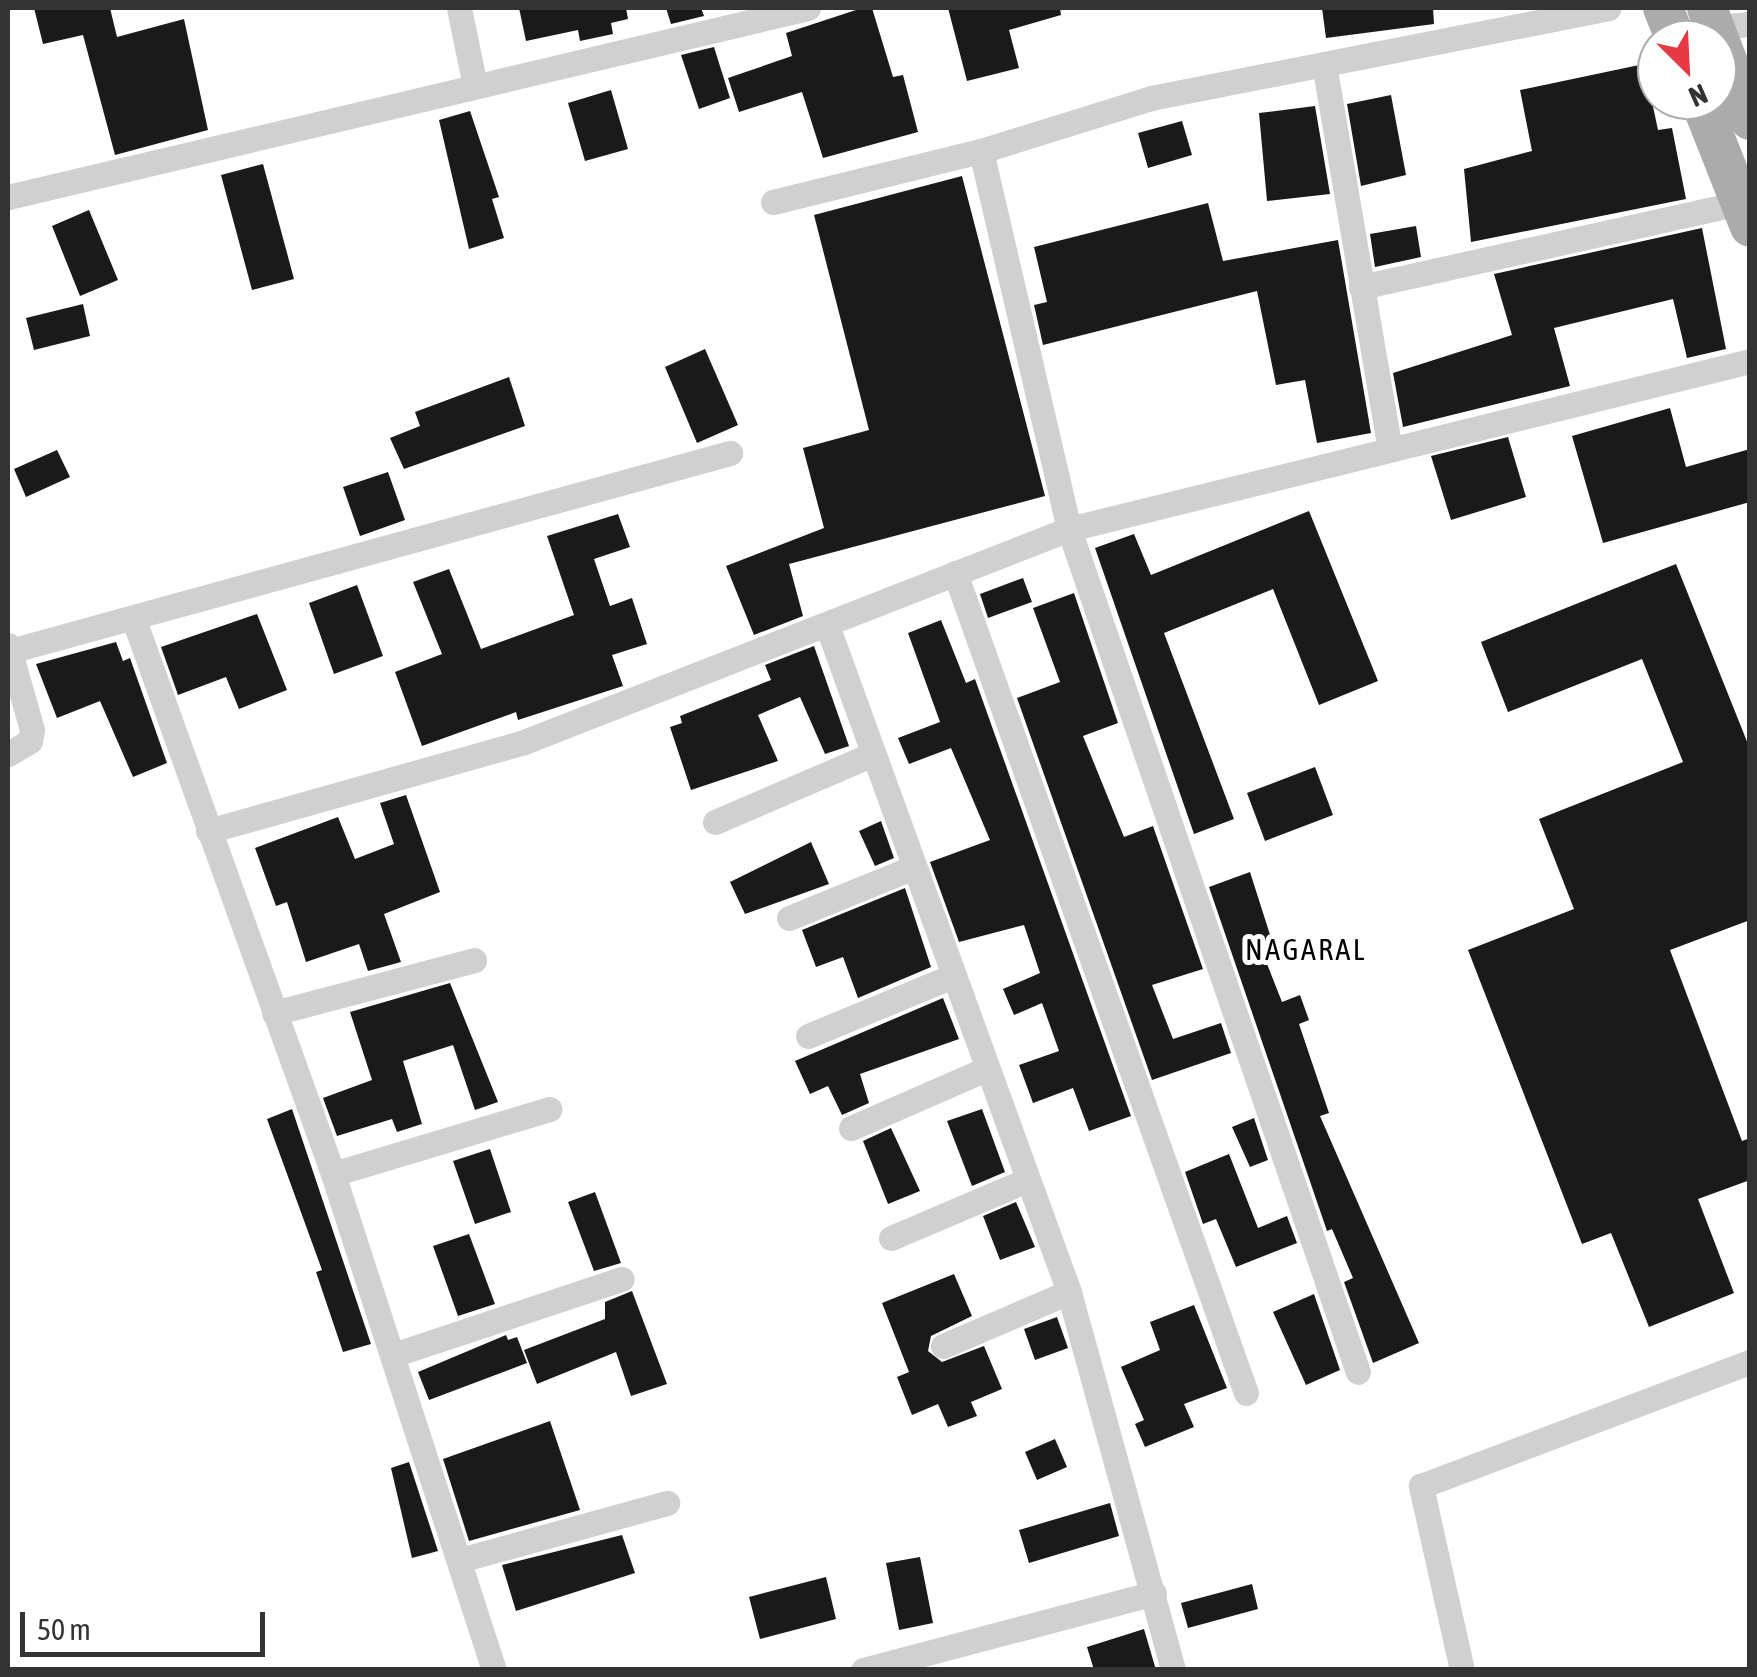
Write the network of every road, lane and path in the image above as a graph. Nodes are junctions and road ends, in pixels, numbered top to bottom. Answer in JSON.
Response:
{"nodes":[{"id":1,"x":459,"y":8,"type":"edge"},
{"id":2,"x":808,"y":8,"type":"edge"},
{"id":3,"x":1608,"y":8,"type":"edge"},
{"id":4,"x":1324,"y":64,"type":"junction"},
{"id":5,"x":1737,"y":70,"type":"edge"},
{"id":6,"x":475,"y":86,"type":"junction"},
{"id":7,"x":1708,"y":120,"type":"edge"},
{"id":8,"x":1750,"y":120,"type":"edge"},
{"id":9,"x":981,"y":151,"type":"junction"},
{"id":10,"x":8,"y":197,"type":"edge"},
{"id":11,"x":773,"y":202,"type":"dead end"},
{"id":12,"x":1745,"y":215,"type":"edge"},
{"id":13,"x":1361,"y":288,"type":"junction"},
{"id":14,"x":1750,"y":360,"type":"edge"},
{"id":15,"x":1390,"y":450,"type":"junction"},
{"id":16,"x":730,"y":452,"type":"dead end"},
{"id":17,"x":1069,"y":529,"type":"junction"},
{"id":18,"x":954,"y":574,"type":"junction"},
{"id":19,"x":134,"y":620,"type":"junction"},
{"id":20,"x":828,"y":628,"type":"junction"},
{"id":21,"x":9,"y":648,"type":"edge"},
{"id":22,"x":8,"y":753,"type":"edge"},
{"id":23,"x":873,"y":754,"type":"junction"},
{"id":24,"x":714,"y":822,"type":"dead end"},
{"id":25,"x":208,"y":832,"type":"junction"},
{"id":26,"x":914,"y":867,"type":"junction"},
{"id":27,"x":789,"y":918,"type":"dead end"},
{"id":28,"x":474,"y":960,"type":"dead end"},
{"id":29,"x":953,"y":976,"type":"junction"},
{"id":30,"x":274,"y":1013,"type":"junction"},
{"id":31,"x":808,"y":1036,"type":"dead end"},
{"id":32,"x":986,"y":1069,"type":"junction"},
{"id":33,"x":549,"y":1109,"type":"dead end"},
{"id":34,"x":852,"y":1128,"type":"dead end"},
{"id":35,"x":333,"y":1174,"type":"junction"},
{"id":36,"x":1027,"y":1180,"type":"junction"},
{"id":37,"x":891,"y":1238,"type":"dead end"},
{"id":38,"x":622,"y":1279,"type":"dead end"},
{"id":39,"x":1069,"y":1292,"type":"junction"},
{"id":40,"x":943,"y":1346,"type":"dead end"},
{"id":41,"x":393,"y":1355,"type":"junction"},
{"id":42,"x":1750,"y":1362,"type":"edge"},
{"id":43,"x":1358,"y":1372,"type":"dead end"},
{"id":44,"x":1246,"y":1393,"type":"dead end"},
{"id":45,"x":667,"y":1504,"type":"dead end"},
{"id":46,"x":460,"y":1560,"type":"junction"},
{"id":47,"x":1154,"y":1592,"type":"junction"},
{"id":48,"x":494,"y":1670,"type":"edge"},
{"id":49,"x":863,"y":1670,"type":"edge"},
{"id":50,"x":1173,"y":1670,"type":"edge"},
{"id":51,"x":1462,"y":1670,"type":"edge"}],
"edges":[{"from":1,"to":6,"type":"street"},
{"from":2,"to":6,"type":"street"},
{"from":3,"to":4,"type":"street"},
{"from":4,"to":9,"type":"street"},
{"from":4,"to":13,"type":"street"},
{"from":5,"to":8,"type":"main road"},
{"from":6,"to":10,"type":"street"},
{"from":7,"to":12,"type":"main road"},
{"from":9,"to":11,"type":"street"},
{"from":9,"to":17,"type":"street"},
{"from":12,"to":13,"type":"street"},
{"from":13,"to":15,"type":"street"},
{"from":14,"to":15,"type":"street"},
{"from":15,"to":17,"type":"street"},
{"from":16,"to":19,"type":"street"},
{"from":17,"to":18,"type":"street"},
{"from":17,"to":43,"type":"street"},
{"from":18,"to":20,"type":"street"},
{"from":18,"to":44,"type":"street"},
{"from":19,"to":21,"type":"street"},
{"from":19,"to":25,"type":"street"},
{"from":20,"to":23,"type":"street"},
{"from":20,"to":25,"type":"street"},
{"from":21,"to":22,"type":"street"},
{"from":23,"to":24,"type":"street"},
{"from":23,"to":26,"type":"street"},
{"from":25,"to":30,"type":"street"},
{"from":26,"to":27,"type":"street"},
{"from":26,"to":29,"type":"street"},
{"from":28,"to":30,"type":"street"},
{"from":29,"to":31,"type":"street"},
{"from":29,"to":32,"type":"street"},
{"from":30,"to":35,"type":"street"},
{"from":32,"to":34,"type":"street"},
{"from":32,"to":36,"type":"street"},
{"from":33,"to":35,"type":"street"},
{"from":35,"to":41,"type":"street"},
{"from":36,"to":37,"type":"street"},
{"from":36,"to":39,"type":"street"},
{"from":38,"to":41,"type":"street"},
{"from":39,"to":40,"type":"street"},
{"from":39,"to":47,"type":"street"},
{"from":41,"to":46,"type":"street"},
{"from":42,"to":51,"type":"street"},
{"from":45,"to":46,"type":"street"},
{"from":46,"to":48,"type":"street"},
{"from":47,"to":49,"type":"street"},
{"from":47,"to":50,"type":"street"}]}
